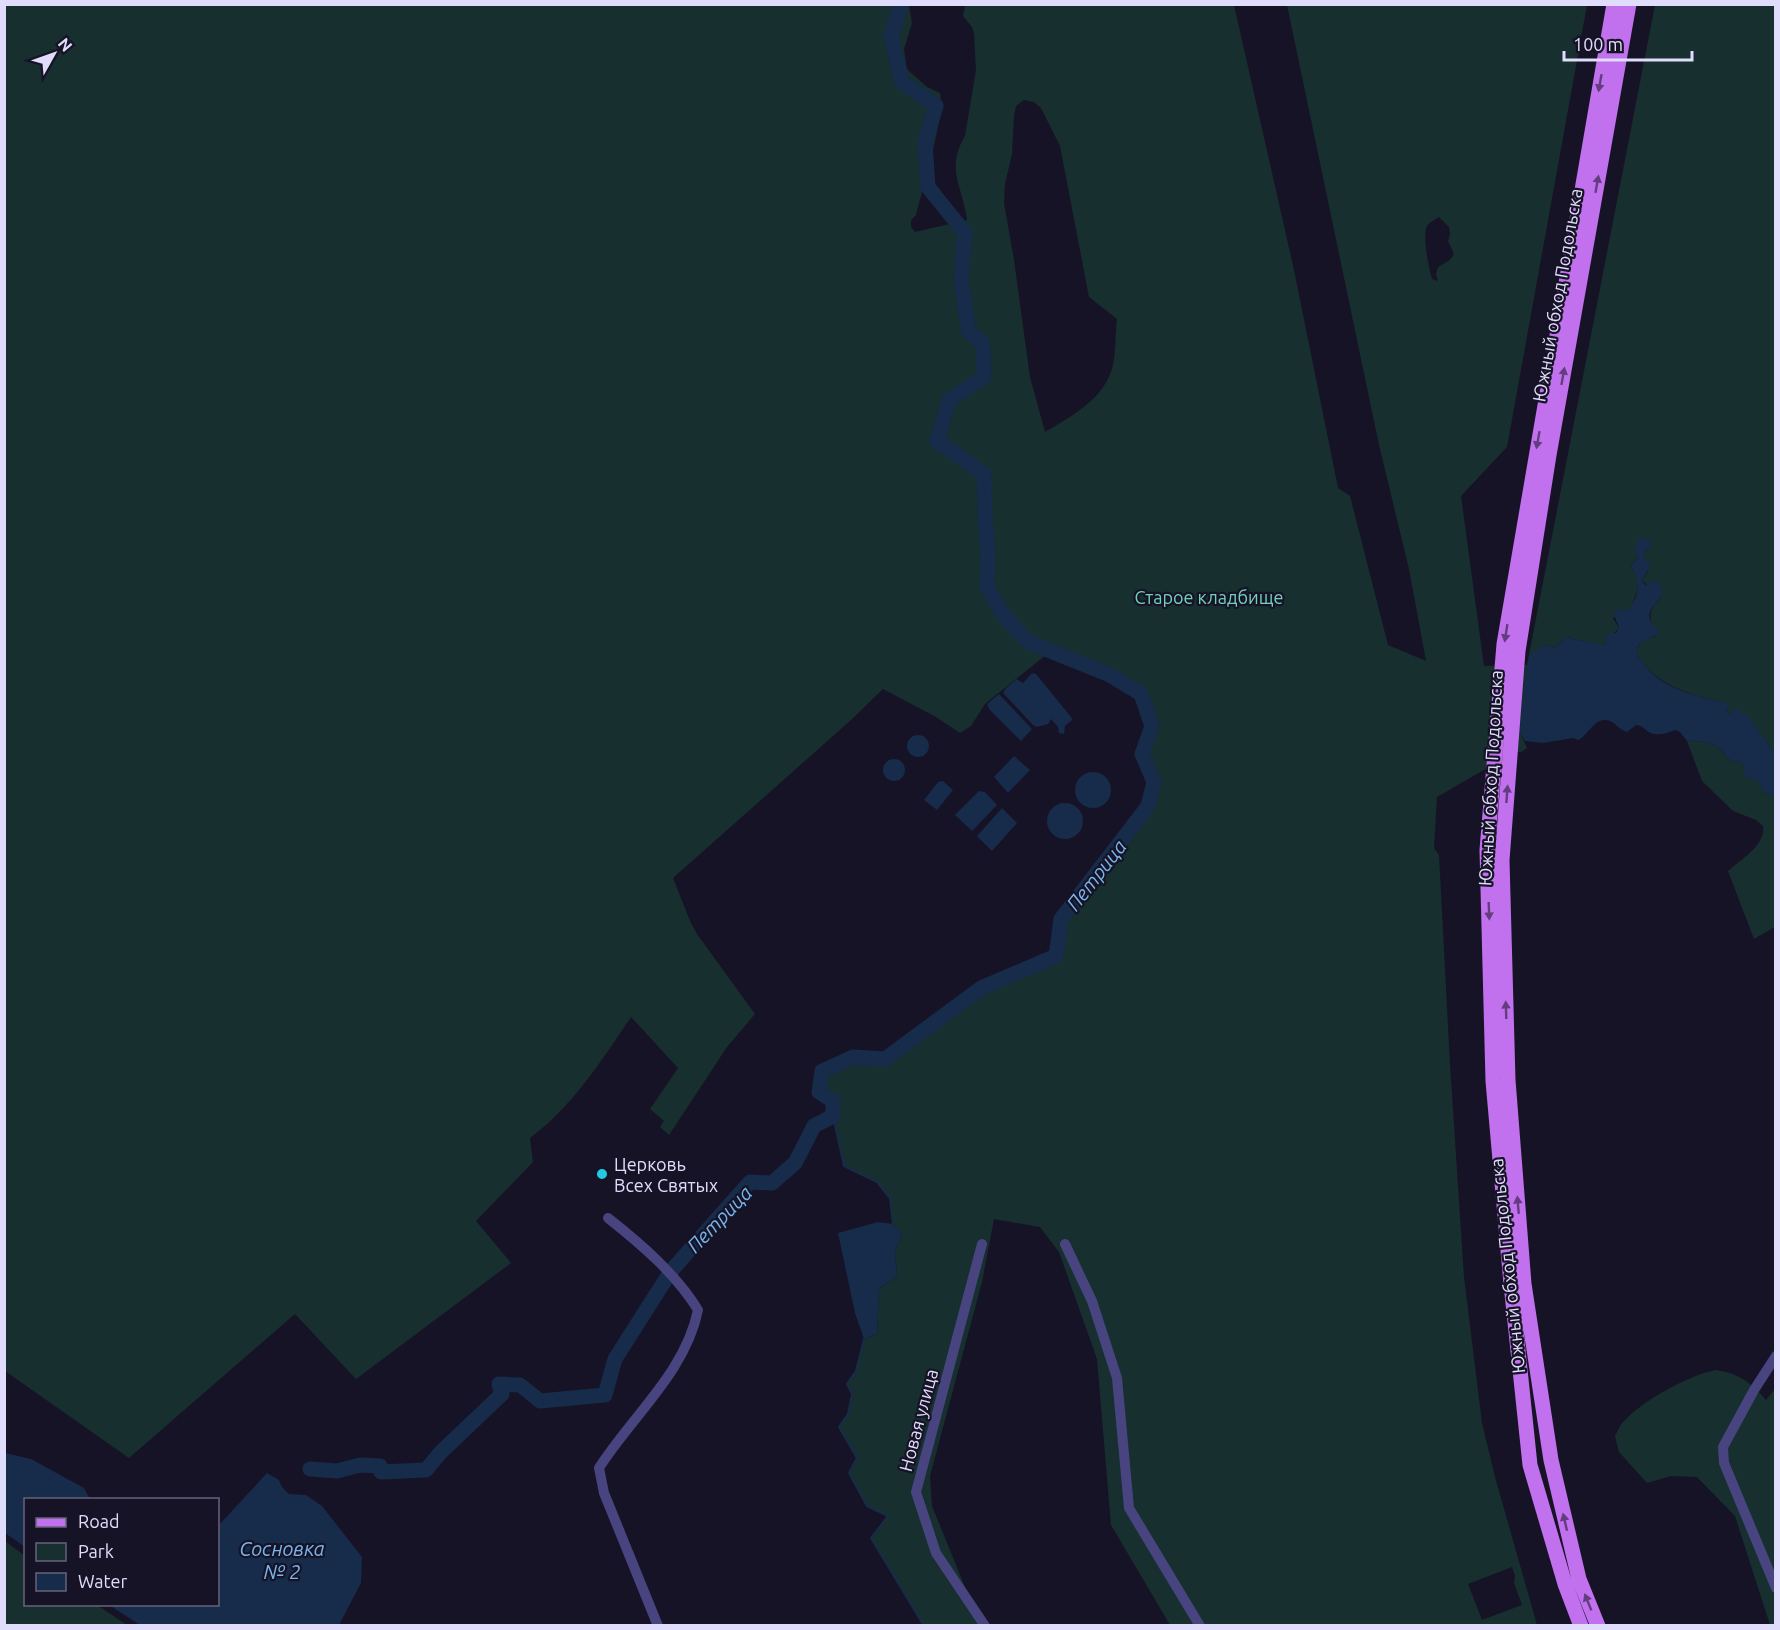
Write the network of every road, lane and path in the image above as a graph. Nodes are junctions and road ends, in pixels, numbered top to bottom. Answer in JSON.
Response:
{"nodes":[{"id":1,"x":1614,"y":4,"type":"edge"},
{"id":2,"x":1629,"y":4,"type":"edge"},
{"id":3,"x":608,"y":1218,"type":"dead end"},
{"id":4,"x":982,"y":1244,"type":"dead end"},
{"id":5,"x":1065,"y":1244,"type":"dead end"},
{"id":6,"x":1776,"y":1356,"type":"edge"},
{"id":7,"x":1572,"y":1581,"type":"junction"},
{"id":8,"x":1776,"y":1588,"type":"edge"},
{"id":9,"x":658,"y":1626,"type":"edge"},
{"id":10,"x":985,"y":1626,"type":"edge"},
{"id":11,"x":1200,"y":1626,"type":"edge"},
{"id":12,"x":1581,"y":1626,"type":"edge"},
{"id":13,"x":1598,"y":1626,"type":"edge"}],
"edges":[{"from":1,"to":7,"type":"main road","name":"Южный обход Подольска","one_way":true},
{"from":7,"to":2,"type":"main road","name":"Южный обход Подольска","one_way":true},
{"from":3,"to":9,"type":"street"},
{"from":4,"to":10,"type":"street","name":"Новая улица"},
{"from":5,"to":11,"type":"street"},
{"from":6,"to":8,"type":"street"},
{"from":7,"to":12,"type":"main road","name":"Южный обход Подольска"},
{"from":13,"to":7,"type":"main road","name":"Южный обход Подольска","one_way":true}]}
